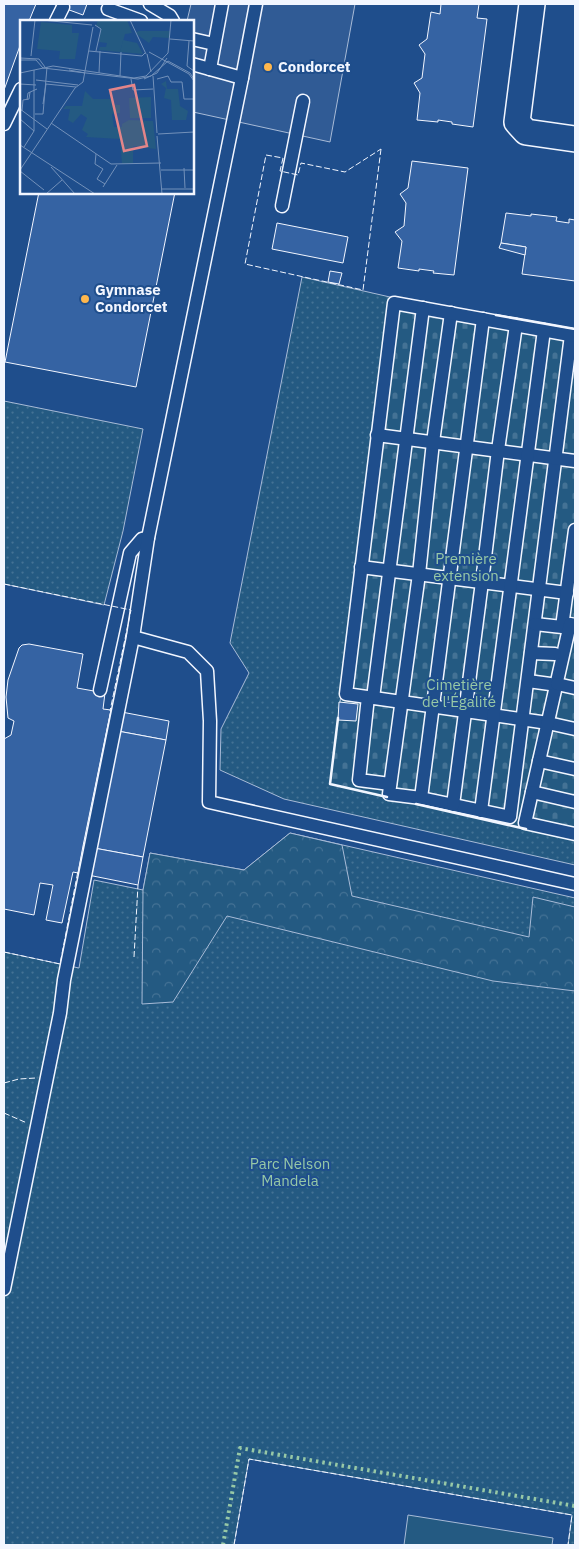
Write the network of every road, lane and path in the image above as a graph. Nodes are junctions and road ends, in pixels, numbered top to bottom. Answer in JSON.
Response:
{"nodes":[{"id":1,"x":150,"y":4,"type":"edge"},
{"id":2,"x":222,"y":4,"type":"edge"},
{"id":3,"x":256,"y":4,"type":"edge"},
{"id":4,"x":63,"y":8,"type":"dead end"},
{"id":5,"x":532,"y":8,"type":"edge"},
{"id":6,"x":108,"y":9,"type":"dead end"},
{"id":7,"x":57,"y":20,"type":"edge"},
{"id":8,"x":138,"y":20,"type":"edge"},
{"id":9,"x":173,"y":20,"type":"edge"},
{"id":10,"x":194,"y":39,"type":"edge"},
{"id":11,"x":214,"y":44,"type":"junction"},
{"id":12,"x":194,"y":65,"type":"edge"},
{"id":13,"x":210,"y":69,"type":"junction"},
{"id":14,"x":242,"y":78,"type":"junction"},
{"id":15,"x":20,"y":91,"type":"edge"},
{"id":16,"x":302,"y":102,"type":"dead end"},
{"id":17,"x":4,"y":124,"type":"edge"},
{"id":18,"x":575,"y":139,"type":"edge"},
{"id":19,"x":282,"y":206,"type":"dead end"},
{"id":20,"x":423,"y":308,"type":"junction"},
{"id":21,"x":451,"y":313,"type":"junction"},
{"id":22,"x":483,"y":319,"type":"junction"},
{"id":23,"x":516,"y":325,"type":"junction"},
{"id":24,"x":544,"y":330,"type":"junction"},
{"id":25,"x":573,"y":335,"type":"edge"},
{"id":26,"x":377,"y":434,"type":"junction"},
{"id":27,"x":406,"y":438,"type":"junction"},
{"id":28,"x":433,"y":442,"type":"junction"},
{"id":29,"x":466,"y":446,"type":"junction"},
{"id":30,"x":498,"y":450,"type":"junction"},
{"id":31,"x":528,"y":454,"type":"junction"},
{"id":32,"x":556,"y":458,"type":"junction"},
{"id":33,"x":575,"y":461,"type":"edge"},
{"id":34,"x":575,"y":530,"type":"edge"},
{"id":35,"x":148,"y":538,"type":"junction"},
{"id":36,"x":361,"y":567,"type":"junction"},
{"id":37,"x":388,"y":570,"type":"junction"},
{"id":38,"x":419,"y":574,"type":"junction"},
{"id":39,"x":450,"y":578,"type":"junction"},
{"id":40,"x":482,"y":582,"type":"junction"},
{"id":41,"x":510,"y":586,"type":"junction"},
{"id":42,"x":539,"y":590,"type":"junction"},
{"id":43,"x":567,"y":594,"type":"junction"},
{"id":44,"x":535,"y":624,"type":"junction"},
{"id":45,"x":575,"y":625,"type":"edge"},
{"id":46,"x":133,"y":637,"type":"junction"},
{"id":47,"x":531,"y":653,"type":"junction"},
{"id":48,"x":565,"y":655,"type":"edge"},
{"id":49,"x":528,"y":681,"type":"junction"},
{"id":50,"x":553,"y":684,"type":"junction"},
{"id":51,"x":575,"y":688,"type":"edge"},
{"id":52,"x":100,"y":690,"type":"dead end"},
{"id":53,"x":370,"y":698,"type":"junction"},
{"id":54,"x":401,"y":702,"type":"junction"},
{"id":55,"x":433,"y":707,"type":"junction"},
{"id":56,"x":464,"y":711,"type":"junction"},
{"id":57,"x":494,"y":716,"type":"junction"},
{"id":58,"x":523,"y":720,"type":"junction"},
{"id":59,"x":548,"y":723,"type":"junction"},
{"id":60,"x":575,"y":730,"type":"edge"},
{"id":61,"x":539,"y":761,"type":"junction"},
{"id":62,"x":575,"y":769,"type":"edge"},
{"id":63,"x":390,"y":784,"type":"junction"},
{"id":64,"x":532,"y":792,"type":"junction"},
{"id":65,"x":422,"y":798,"type":"junction"},
{"id":66,"x":575,"y":802,"type":"edge"},
{"id":67,"x":453,"y":805,"type":"junction"},
{"id":68,"x":481,"y":810,"type":"junction"},
{"id":69,"x":575,"y":834,"type":"edge"},
{"id":70,"x":575,"y":884,"type":"edge"},
{"id":71,"x":4,"y":1290,"type":"edge"}],
"edges":[{"from":1,"to":9,"type":"lane"},
{"from":2,"to":11,"type":"lane"},
{"from":3,"to":14,"type":"lane"},
{"from":4,"to":7,"type":"lane"},
{"from":5,"to":18,"type":"street"},
{"from":6,"to":8,"type":"lane"},
{"from":10,"to":11,"type":"lane"},
{"from":11,"to":13,"type":"lane"},
{"from":12,"to":13,"type":"lane"},
{"from":13,"to":14,"type":"lane"},
{"from":14,"to":35,"type":"lane"},
{"from":15,"to":17,"type":"lane"},
{"from":16,"to":19,"type":"lane"},
{"from":20,"to":21,"type":"lane"},
{"from":20,"to":26,"type":"lane"},
{"from":20,"to":27,"type":"lane"},
{"from":21,"to":22,"type":"lane"},
{"from":21,"to":28,"type":"lane"},
{"from":22,"to":23,"type":"lane"},
{"from":22,"to":29,"type":"lane"},
{"from":23,"to":24,"type":"lane"},
{"from":23,"to":30,"type":"lane"},
{"from":24,"to":25,"type":"lane"},
{"from":24,"to":31,"type":"lane"},
{"from":25,"to":32,"type":"lane"},
{"from":26,"to":27,"type":"lane"},
{"from":26,"to":36,"type":"lane"},
{"from":27,"to":28,"type":"lane"},
{"from":27,"to":37,"type":"lane"},
{"from":28,"to":29,"type":"lane"},
{"from":28,"to":38,"type":"lane"},
{"from":29,"to":30,"type":"lane"},
{"from":29,"to":39,"type":"lane"},
{"from":30,"to":31,"type":"lane"},
{"from":30,"to":40,"type":"lane"},
{"from":31,"to":32,"type":"lane"},
{"from":31,"to":41,"type":"lane"},
{"from":32,"to":33,"type":"lane"},
{"from":32,"to":42,"type":"lane"},
{"from":34,"to":43,"type":"lane"},
{"from":35,"to":46,"type":"lane"},
{"from":35,"to":52,"type":"lane"},
{"from":36,"to":37,"type":"lane"},
{"from":36,"to":53,"type":"lane"},
{"from":37,"to":38,"type":"lane"},
{"from":37,"to":53,"type":"lane"},
{"from":38,"to":39,"type":"lane"},
{"from":38,"to":54,"type":"lane"},
{"from":39,"to":40,"type":"lane"},
{"from":39,"to":55,"type":"lane"},
{"from":40,"to":41,"type":"lane"},
{"from":40,"to":56,"type":"lane"},
{"from":41,"to":42,"type":"lane"},
{"from":41,"to":57,"type":"lane"},
{"from":42,"to":43,"type":"lane"},
{"from":42,"to":44,"type":"lane"},
{"from":43,"to":44,"type":"lane"},
{"from":44,"to":47,"type":"lane"},
{"from":45,"to":48,"type":"lane"},
{"from":46,"to":70,"type":"lane"},
{"from":46,"to":71,"type":"lane"},
{"from":47,"to":48,"type":"lane"},
{"from":47,"to":49,"type":"lane"},
{"from":48,"to":50,"type":"lane"},
{"from":49,"to":50,"type":"lane"},
{"from":49,"to":58,"type":"lane"},
{"from":50,"to":51,"type":"lane"},
{"from":50,"to":59,"type":"lane"},
{"from":53,"to":54,"type":"lane"},
{"from":53,"to":63,"type":"lane"},
{"from":54,"to":55,"type":"lane"},
{"from":54,"to":63,"type":"lane"},
{"from":55,"to":56,"type":"lane"},
{"from":55,"to":65,"type":"lane"},
{"from":56,"to":57,"type":"lane"},
{"from":56,"to":67,"type":"lane"},
{"from":57,"to":58,"type":"lane"},
{"from":57,"to":68,"type":"lane"},
{"from":58,"to":59,"type":"lane"},
{"from":58,"to":68,"type":"lane"},
{"from":59,"to":60,"type":"lane"},
{"from":59,"to":61,"type":"lane"},
{"from":61,"to":62,"type":"lane"},
{"from":61,"to":64,"type":"lane"},
{"from":63,"to":65,"type":"lane"},
{"from":64,"to":66,"type":"lane"},
{"from":64,"to":69,"type":"lane"},
{"from":65,"to":67,"type":"lane"},
{"from":67,"to":68,"type":"lane"}]}
